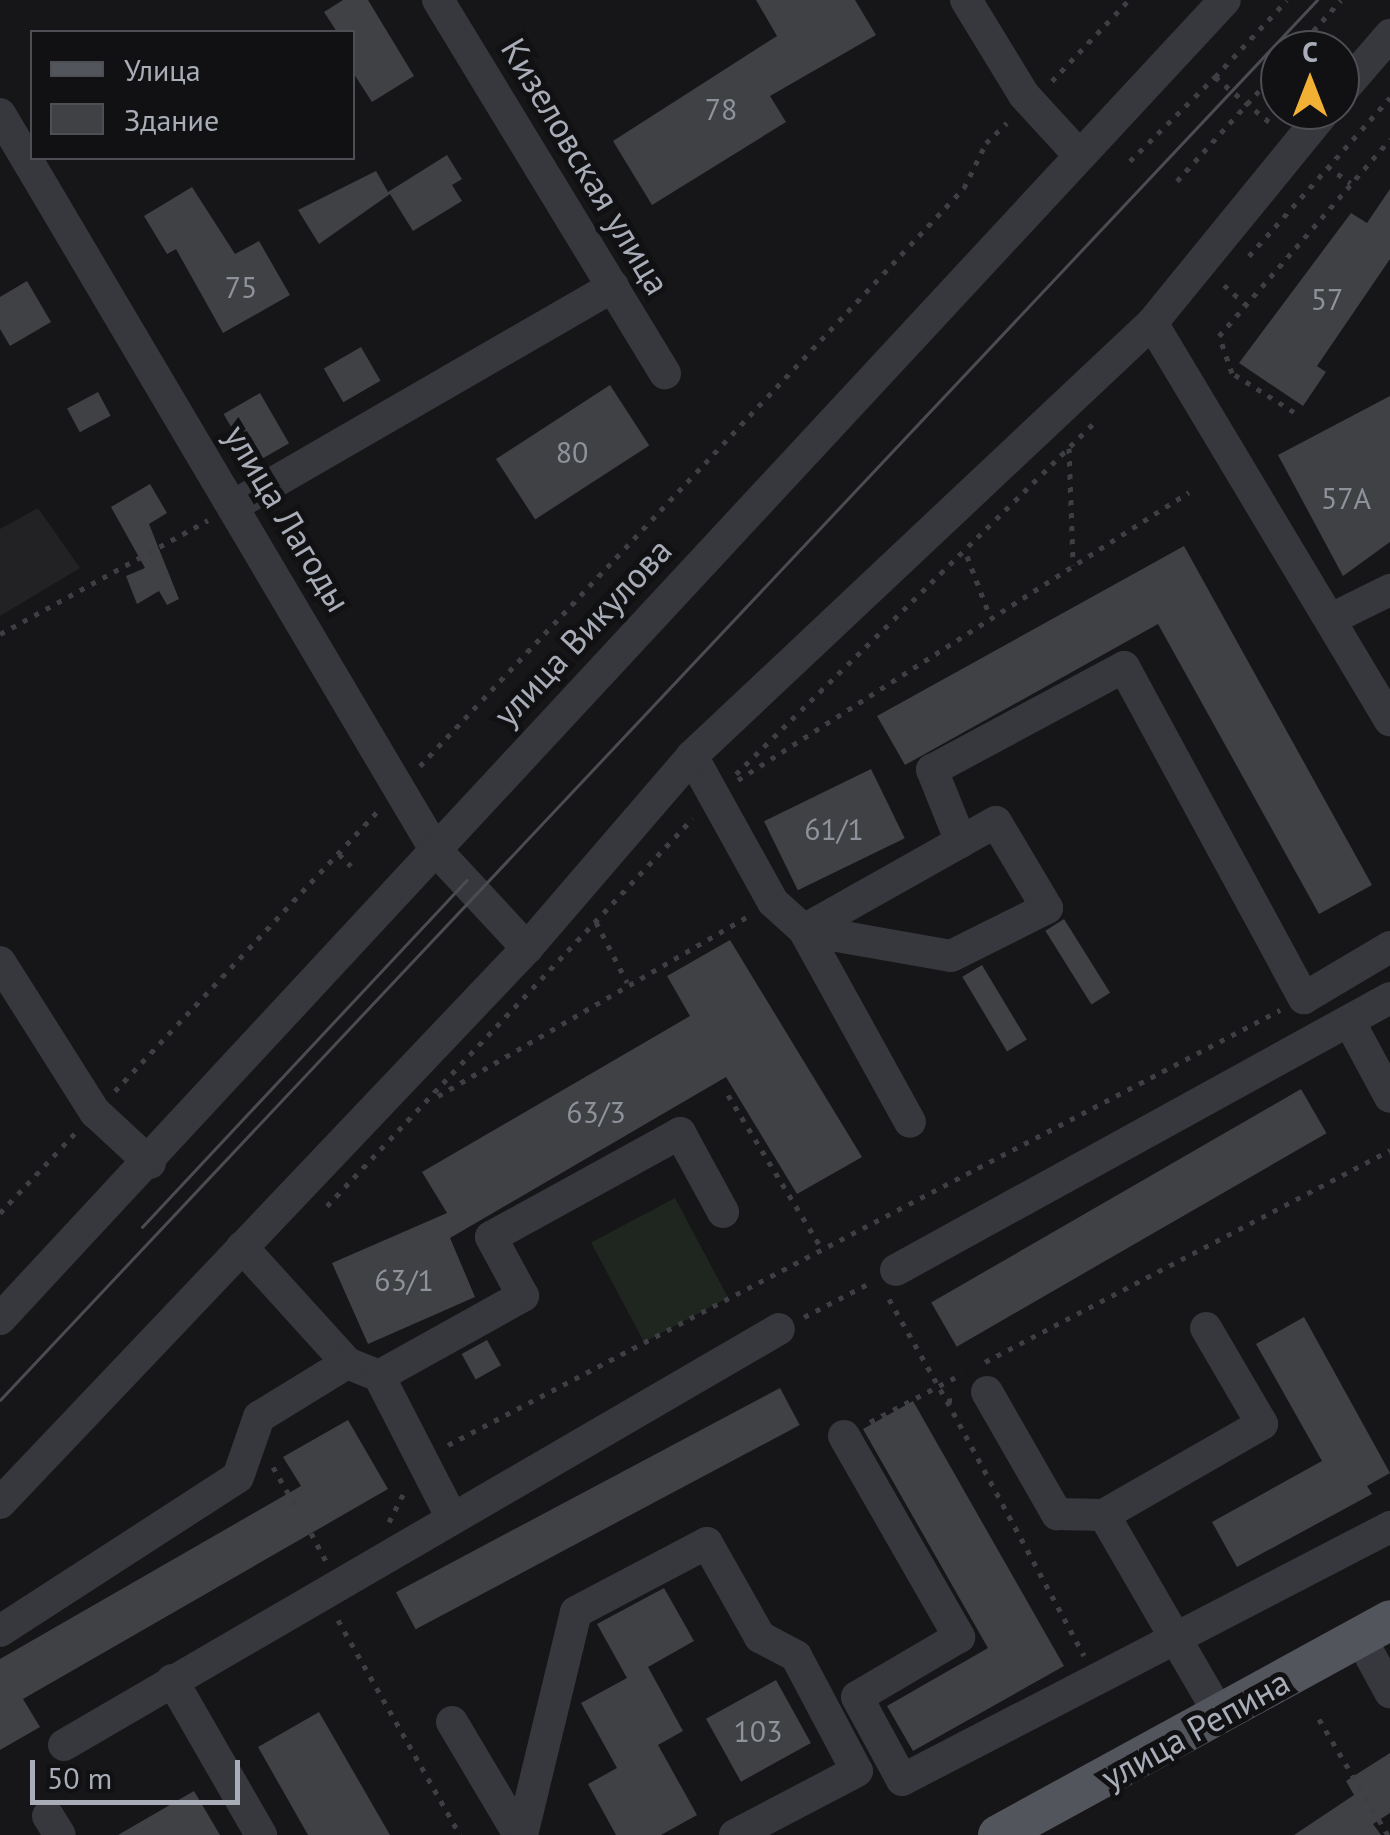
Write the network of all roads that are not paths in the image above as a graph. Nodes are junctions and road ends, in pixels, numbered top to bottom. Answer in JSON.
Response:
{"nodes":[{"id":1,"x":438,"y":0,"type":"edge"},
{"id":2,"x":966,"y":0,"type":"edge"},
{"id":3,"x":1224,"y":0,"type":"edge"},
{"id":4,"x":1390,"y":35,"type":"edge"},
{"id":5,"x":1360,"y":70,"type":"edge"},
{"id":6,"x":0,"y":114,"type":"edge"},
{"id":7,"x":1308,"y":130,"type":"edge"},
{"id":8,"x":1078,"y":154,"type":"junction"},
{"id":9,"x":614,"y":287,"type":"junction"},
{"id":10,"x":1152,"y":323,"type":"junction"},
{"id":11,"x":665,"y":374,"type":"dead end"},
{"id":12,"x":233,"y":506,"type":"junction"},
{"id":13,"x":1390,"y":590,"type":"edge"},
{"id":14,"x":1332,"y":619,"type":"junction"},
{"id":15,"x":1390,"y":720,"type":"edge"},
{"id":16,"x":692,"y":756,"type":"junction"},
{"id":17,"x":961,"y":842,"type":"junction"},
{"id":18,"x":434,"y":848,"type":"junction"},
{"id":19,"x":804,"y":930,"type":"junction"},
{"id":20,"x":1390,"y":947,"type":"edge"},
{"id":21,"x":527,"y":948,"type":"junction"},
{"id":22,"x":0,"y":962,"type":"edge"},
{"id":23,"x":1390,"y":998,"type":"edge"},
{"id":24,"x":1348,"y":1021,"type":"junction"},
{"id":25,"x":1388,"y":1091,"type":"edge"},
{"id":26,"x":910,"y":1122,"type":"dead end"},
{"id":27,"x":150,"y":1163,"type":"junction"},
{"id":28,"x":723,"y":1212,"type":"dead end"},
{"id":29,"x":242,"y":1247,"type":"junction"},
{"id":30,"x":896,"y":1270,"type":"dead end"},
{"id":31,"x":0,"y":1319,"type":"edge"},
{"id":32,"x":1206,"y":1328,"type":"dead end"},
{"id":33,"x":780,"y":1330,"type":"road end"},
{"id":34,"x":347,"y":1364,"type":"junction"},
{"id":35,"x":379,"y":1376,"type":"junction"},
{"id":36,"x":987,"y":1392,"type":"road end"},
{"id":37,"x":844,"y":1436,"type":"road end"},
{"id":38,"x":0,"y":1503,"type":"edge"},
{"id":39,"x":450,"y":1514,"type":"junction"},
{"id":40,"x":1104,"y":1516,"type":"junction"},
{"id":41,"x":1390,"y":1526,"type":"edge"},
{"id":42,"x":1375,"y":1628,"type":"edge"},
{"id":43,"x":0,"y":1631,"type":"edge"},
{"id":44,"x":1174,"y":1644,"type":"junction"},
{"id":45,"x":172,"y":1680,"type":"junction"},
{"id":46,"x":1390,"y":1692,"type":"edge"},
{"id":47,"x":1220,"y":1716,"type":"junction"},
{"id":48,"x":452,"y":1722,"type":"dead end"},
{"id":49,"x":64,"y":1745,"type":"dead end"},
{"id":50,"x":1047,"y":1824,"type":"edge"},
{"id":51,"x":261,"y":1835,"type":"edge"},
{"id":52,"x":520,"y":1835,"type":"edge"},
{"id":53,"x":735,"y":1835,"type":"edge"},
{"id":54,"x":998,"y":1835,"type":"edge"}],
"edges":[{"from":1,"to":9,"type":"street","name":"Кизеловская улица"},
{"from":2,"to":8,"type":"street"},
{"from":3,"to":8,"type":"street","name":"улица Викулова"},
{"from":4,"to":5,"type":"street"},
{"from":6,"to":12,"type":"street","name":"улица Лагоды"},
{"from":7,"to":10,"type":"street"},
{"from":8,"to":18,"type":"street","name":"улица Викулова"},
{"from":9,"to":11,"type":"street","name":"Кизеловская улица"},
{"from":9,"to":12,"type":"street"},
{"from":10,"to":14,"type":"street"},
{"from":10,"to":16,"type":"street"},
{"from":12,"to":18,"type":"street","name":"улица Лагоды"},
{"from":13,"to":14,"type":"street"},
{"from":14,"to":15,"type":"street"},
{"from":16,"to":19,"type":"street"},
{"from":16,"to":21,"type":"street"},
{"from":17,"to":19,"type":"street"},
{"from":17,"to":19,"type":"street"},
{"from":17,"to":20,"type":"street"},
{"from":18,"to":21,"type":"street","name":"улица Лагоды"},
{"from":18,"to":27,"type":"street","name":"улица Викулова"},
{"from":19,"to":26,"type":"street"},
{"from":21,"to":29,"type":"street"},
{"from":22,"to":27,"type":"street"},
{"from":23,"to":24,"type":"street"},
{"from":24,"to":25,"type":"street"},
{"from":24,"to":30,"type":"street"},
{"from":27,"to":31,"type":"street","name":"улица Викулова"},
{"from":28,"to":35,"type":"street"},
{"from":29,"to":34,"type":"street"},
{"from":29,"to":38,"type":"street"},
{"from":32,"to":40,"type":"street"},
{"from":33,"to":39,"type":"street"},
{"from":34,"to":35,"type":"street"},
{"from":34,"to":43,"type":"street"},
{"from":35,"to":39,"type":"street"},
{"from":36,"to":40,"type":"street"},
{"from":37,"to":44,"type":"street"},
{"from":39,"to":45,"type":"street"},
{"from":40,"to":44,"type":"street"},
{"from":41,"to":44,"type":"street"},
{"from":42,"to":46,"type":"street"},
{"from":42,"to":47,"type":"main road","name":"улица Репина"},
{"from":44,"to":47,"type":"street"},
{"from":45,"to":49,"type":"street"},
{"from":45,"to":51,"type":"street"},
{"from":47,"to":50,"type":"main road","name":"улица Репина"},
{"from":48,"to":52,"type":"street"},
{"from":50,"to":54,"type":"main road","name":"улица Репина"},
{"from":52,"to":53,"type":"street"}]}
